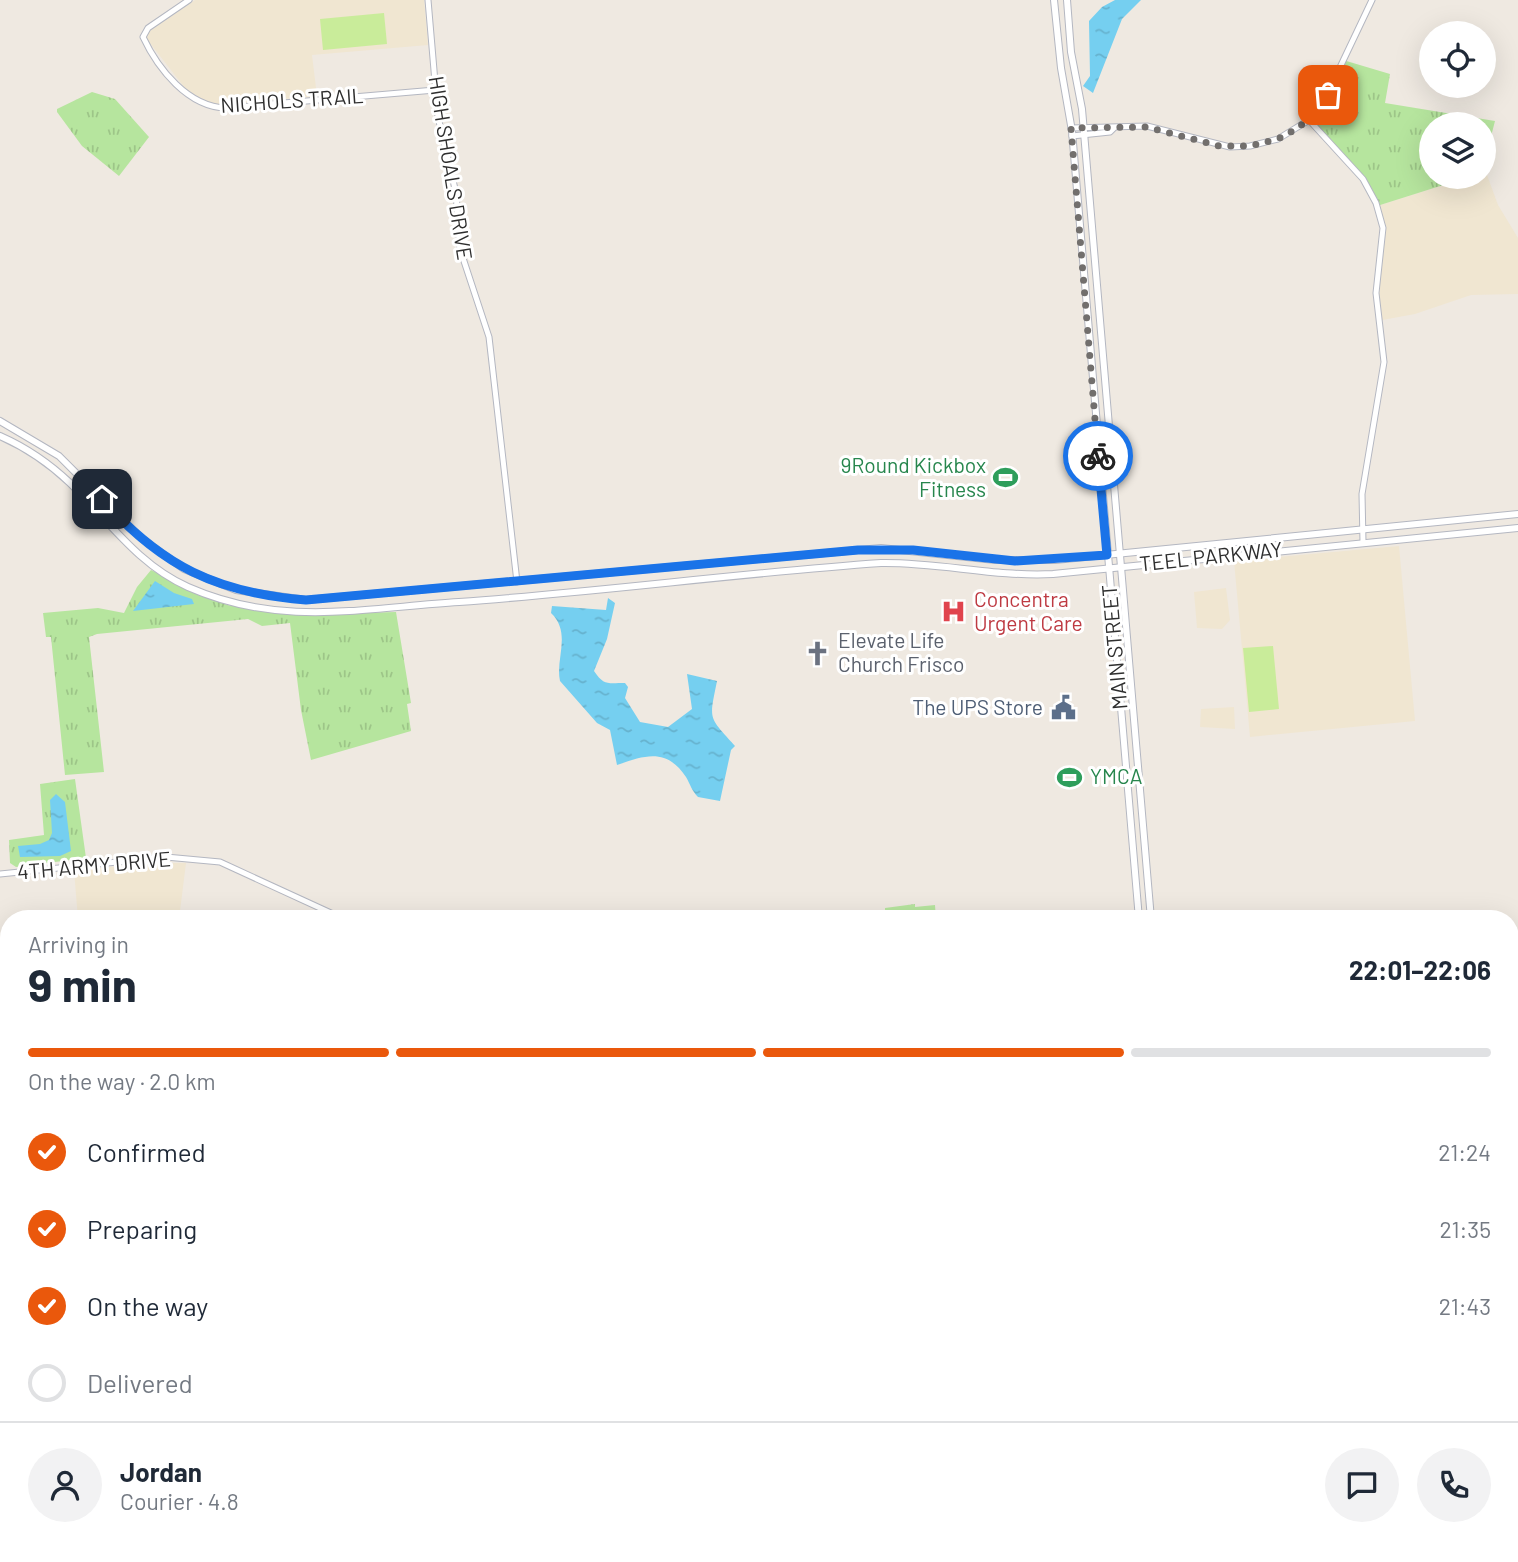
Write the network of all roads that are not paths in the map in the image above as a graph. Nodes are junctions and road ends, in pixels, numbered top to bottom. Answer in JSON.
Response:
{"nodes":[{"id":1,"x":189,"y":0,"type":"edge"},
{"id":2,"x":428,"y":0,"type":"edge"},
{"id":3,"x":1054,"y":0,"type":"edge"},
{"id":4,"x":1067,"y":0,"type":"edge"},
{"id":5,"x":1373,"y":0,"type":"edge"},
{"id":6,"x":435,"y":90,"type":"junction"},
{"id":7,"x":1309,"y":120,"type":"junction"},
{"id":8,"x":1084,"y":131,"type":"junction"},
{"id":9,"x":1072,"y":132,"type":"junction"},
{"id":10,"x":1104,"y":373,"type":"junction"},
{"id":11,"x":1091,"y":374,"type":"junction"},
{"id":12,"x":0,"y":421,"type":"edge"},
{"id":13,"x":0,"y":436,"type":"edge"},
{"id":14,"x":1112,"y":455,"type":"junction"},
{"id":15,"x":1098,"y":456,"type":"junction"},
{"id":16,"x":1518,"y":514,"type":"edge"},
{"id":17,"x":1518,"y":528,"type":"edge"},
{"id":18,"x":1363,"y":530,"type":"junction"},
{"id":19,"x":1272,"y":539,"type":"junction"},
{"id":20,"x":1363,"y":542,"type":"junction"},
{"id":21,"x":1273,"y":551,"type":"junction"},
{"id":22,"x":1120,"y":554,"type":"junction"},
{"id":23,"x":1107,"y":555,"type":"junction"},
{"id":24,"x":959,"y":557,"type":"junction"},
{"id":25,"x":772,"y":558,"type":"junction"},
{"id":26,"x":1025,"y":561,"type":"junction"},
{"id":27,"x":1121,"y":566,"type":"junction"},
{"id":28,"x":1108,"y":567,"type":"junction"},
{"id":29,"x":958,"y":570,"type":"junction"},
{"id":30,"x":627,"y":572,"type":"junction"},
{"id":31,"x":773,"y":572,"type":"junction"},
{"id":32,"x":1025,"y":575,"type":"junction"},
{"id":33,"x":517,"y":583,"type":"junction"},
{"id":34,"x":628,"y":586,"type":"junction"},
{"id":35,"x":306,"y":600,"type":"junction"},
{"id":36,"x":306,"y":614,"type":"junction"},
{"id":37,"x":1129,"y":652,"type":"junction"},
{"id":38,"x":1115,"y":653,"type":"junction"},
{"id":39,"x":0,"y":874,"type":"edge"},
{"id":40,"x":324,"y":910,"type":"edge"},
{"id":41,"x":1138,"y":910,"type":"edge"},
{"id":42,"x":1150,"y":910,"type":"edge"}],
"edges":[{"from":1,"to":6,"type":"street","name":"NICHOLS TRAIL"},
{"from":2,"to":6,"type":"street","name":"HIGH SHOALS DRIVE"},
{"from":3,"to":9,"type":"main road","name":"MAIN STREET"},
{"from":4,"to":8,"type":"main road","name":"MAIN STREET"},
{"from":5,"to":7,"type":"street"},
{"from":6,"to":33,"type":"street","name":"HIGH SHOALS DRIVE"},
{"from":7,"to":8,"type":"street"},
{"from":7,"to":18,"type":"street"},
{"from":8,"to":9,"type":"street"},
{"from":8,"to":10,"type":"main road","name":"MAIN STREET"},
{"from":9,"to":11,"type":"main road","name":"MAIN STREET"},
{"from":10,"to":11,"type":"main road"},
{"from":10,"to":14,"type":"main road","name":"MAIN STREET"},
{"from":11,"to":15,"type":"main road","name":"MAIN STREET"},
{"from":12,"to":35,"type":"main road","name":"TEEL PARKWAY"},
{"from":13,"to":36,"type":"main road","name":"TEEL PARKWAY"},
{"from":14,"to":15,"type":"main road"},
{"from":14,"to":22,"type":"main road","name":"MAIN STREET"},
{"from":15,"to":23,"type":"main road","name":"MAIN STREET"},
{"from":16,"to":18,"type":"main road","name":"TEEL PARKWAY"},
{"from":17,"to":20,"type":"main road","name":"TEEL PARKWAY"},
{"from":18,"to":19,"type":"main road","name":"TEEL PARKWAY"},
{"from":18,"to":20,"type":"street"},
{"from":19,"to":21,"type":"main road"},
{"from":19,"to":22,"type":"main road","name":"TEEL PARKWAY"},
{"from":20,"to":21,"type":"main road","name":"TEEL PARKWAY"},
{"from":21,"to":27,"type":"main road","name":"TEEL PARKWAY"},
{"from":22,"to":23,"type":"main road","name":"TEEL PARKWAY"},
{"from":22,"to":27,"type":"main road","name":"MAIN STREET"},
{"from":23,"to":26,"type":"main road","name":"TEEL PARKWAY"},
{"from":23,"to":28,"type":"main road","name":"MAIN STREET"},
{"from":24,"to":25,"type":"main road","name":"TEEL PARKWAY"},
{"from":24,"to":26,"type":"main road","name":"TEEL PARKWAY"},
{"from":24,"to":29,"type":"main road"},
{"from":25,"to":30,"type":"main road","name":"TEEL PARKWAY"},
{"from":25,"to":31,"type":"main road"},
{"from":26,"to":32,"type":"main road"},
{"from":27,"to":28,"type":"main road","name":"TEEL PARKWAY"},
{"from":27,"to":37,"type":"main road","name":"MAIN STREET"},
{"from":28,"to":32,"type":"main road","name":"TEEL PARKWAY"},
{"from":28,"to":38,"type":"main road","name":"MAIN STREET"},
{"from":29,"to":31,"type":"main road","name":"TEEL PARKWAY"},
{"from":29,"to":32,"type":"main road","name":"TEEL PARKWAY"},
{"from":30,"to":33,"type":"main road","name":"TEEL PARKWAY"},
{"from":30,"to":34,"type":"main road"},
{"from":31,"to":34,"type":"main road","name":"TEEL PARKWAY"},
{"from":33,"to":35,"type":"main road","name":"TEEL PARKWAY"},
{"from":34,"to":36,"type":"main road","name":"TEEL PARKWAY"},
{"from":35,"to":36,"type":"main road"},
{"from":37,"to":38,"type":"main road"},
{"from":37,"to":42,"type":"main road","name":"MAIN STREET"},
{"from":38,"to":41,"type":"main road","name":"MAIN STREET"},
{"from":39,"to":40,"type":"street","name":"4TH ARMY DRIVE"}]}
